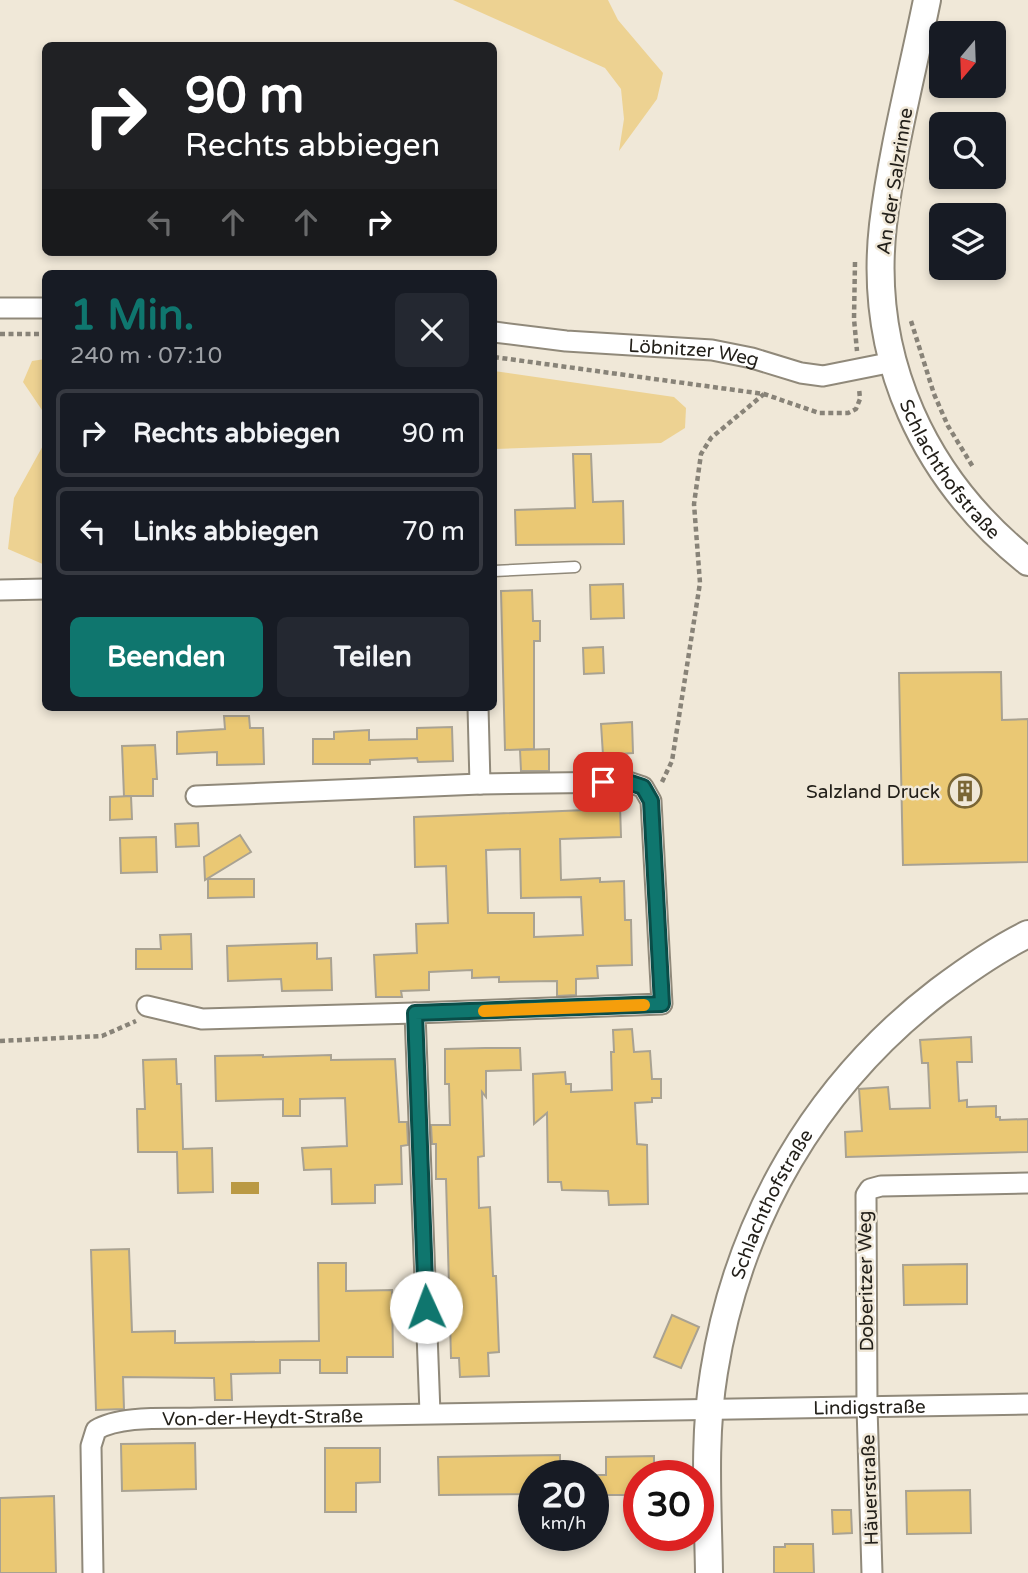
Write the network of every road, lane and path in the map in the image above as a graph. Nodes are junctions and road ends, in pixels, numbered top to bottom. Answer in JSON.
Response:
{"nodes":[{"id":1,"x":927,"y":0,"type":"edge"},
{"id":2,"x":42,"y":307,"type":"edge"},
{"id":3,"x":0,"y":308,"type":"edge"},
{"id":4,"x":910,"y":317,"type":"dead end"},
{"id":5,"x":854,"y":319,"type":"dead end"},
{"id":6,"x":497,"y":332,"type":"edge"},
{"id":7,"x":0,"y":334,"type":"edge"},
{"id":8,"x":42,"y":334,"type":"edge"},
{"id":9,"x":497,"y":357,"type":"edge"},
{"id":10,"x":893,"y":362,"type":"junction"},
{"id":11,"x":859,"y":370,"type":"junction"},
{"id":12,"x":764,"y":394,"type":"junction"},
{"id":13,"x":948,"y":426,"type":"dead end"},
{"id":14,"x":1028,"y":562,"type":"edge"},
{"id":15,"x":575,"y":567,"type":"dead end"},
{"id":16,"x":497,"y":571,"type":"edge"},
{"id":17,"x":42,"y":589,"type":"edge"},
{"id":18,"x":0,"y":590,"type":"edge"},
{"id":19,"x":478,"y":711,"type":"edge"},
{"id":20,"x":480,"y":783,"type":"junction"},
{"id":21,"x":196,"y":796,"type":"dead end"},
{"id":22,"x":651,"y":801,"type":"junction"},
{"id":23,"x":1028,"y":934,"type":"edge"},
{"id":24,"x":148,"y":1013,"type":"joint"},
{"id":25,"x":415,"y":1013,"type":"junction"},
{"id":26,"x":0,"y":1041,"type":"edge"},
{"id":27,"x":1028,"y":1183,"type":"edge"},
{"id":28,"x":1028,"y":1404,"type":"edge"},
{"id":29,"x":867,"y":1407,"type":"junction"},
{"id":30,"x":710,"y":1408,"type":"junction"},
{"id":31,"x":430,"y":1413,"type":"junction"},
{"id":32,"x":93,"y":1573,"type":"edge"},
{"id":33,"x":709,"y":1573,"type":"edge"},
{"id":34,"x":872,"y":1573,"type":"edge"}],
"edges":[{"from":1,"to":10,"type":"street","name":"An der Salzrinne"},
{"from":2,"to":3,"type":"street"},
{"from":4,"to":13,"type":"path"},
{"from":5,"to":11,"type":"path"},
{"from":6,"to":11,"type":"street","name":"Löbnitzer Weg"},
{"from":7,"to":8,"type":"path"},
{"from":9,"to":12,"type":"path"},
{"from":10,"to":11,"type":"street","name":"Löbnitzer Weg"},
{"from":10,"to":14,"type":"street","name":"Schlachthofstraße"},
{"from":11,"to":12,"type":"path"},
{"from":12,"to":22,"type":"path"},
{"from":15,"to":16,"type":"lane"},
{"from":17,"to":18,"type":"street"},
{"from":19,"to":20,"type":"street"},
{"from":20,"to":21,"type":"street"},
{"from":20,"to":22,"type":"street"},
{"from":22,"to":25,"type":"street"},
{"from":23,"to":30,"type":"street","name":"Schlachthofstraße"},
{"from":24,"to":25,"type":"street"},
{"from":24,"to":26,"type":"path"},
{"from":25,"to":31,"type":"street"},
{"from":27,"to":29,"type":"street","name":"Doberitzer Weg"},
{"from":28,"to":29,"type":"street","name":"Lindigstraße"},
{"from":29,"to":30,"type":"street","name":"Lindigstraße"},
{"from":29,"to":34,"type":"street","name":"Häuerstraße"},
{"from":30,"to":31,"type":"street","name":"Von-der-Heydt-Straße"},
{"from":30,"to":33,"type":"street","name":"Schlachthofstraße"},
{"from":31,"to":32,"type":"street","name":"Von-der-Heydt-Straße"}]}
